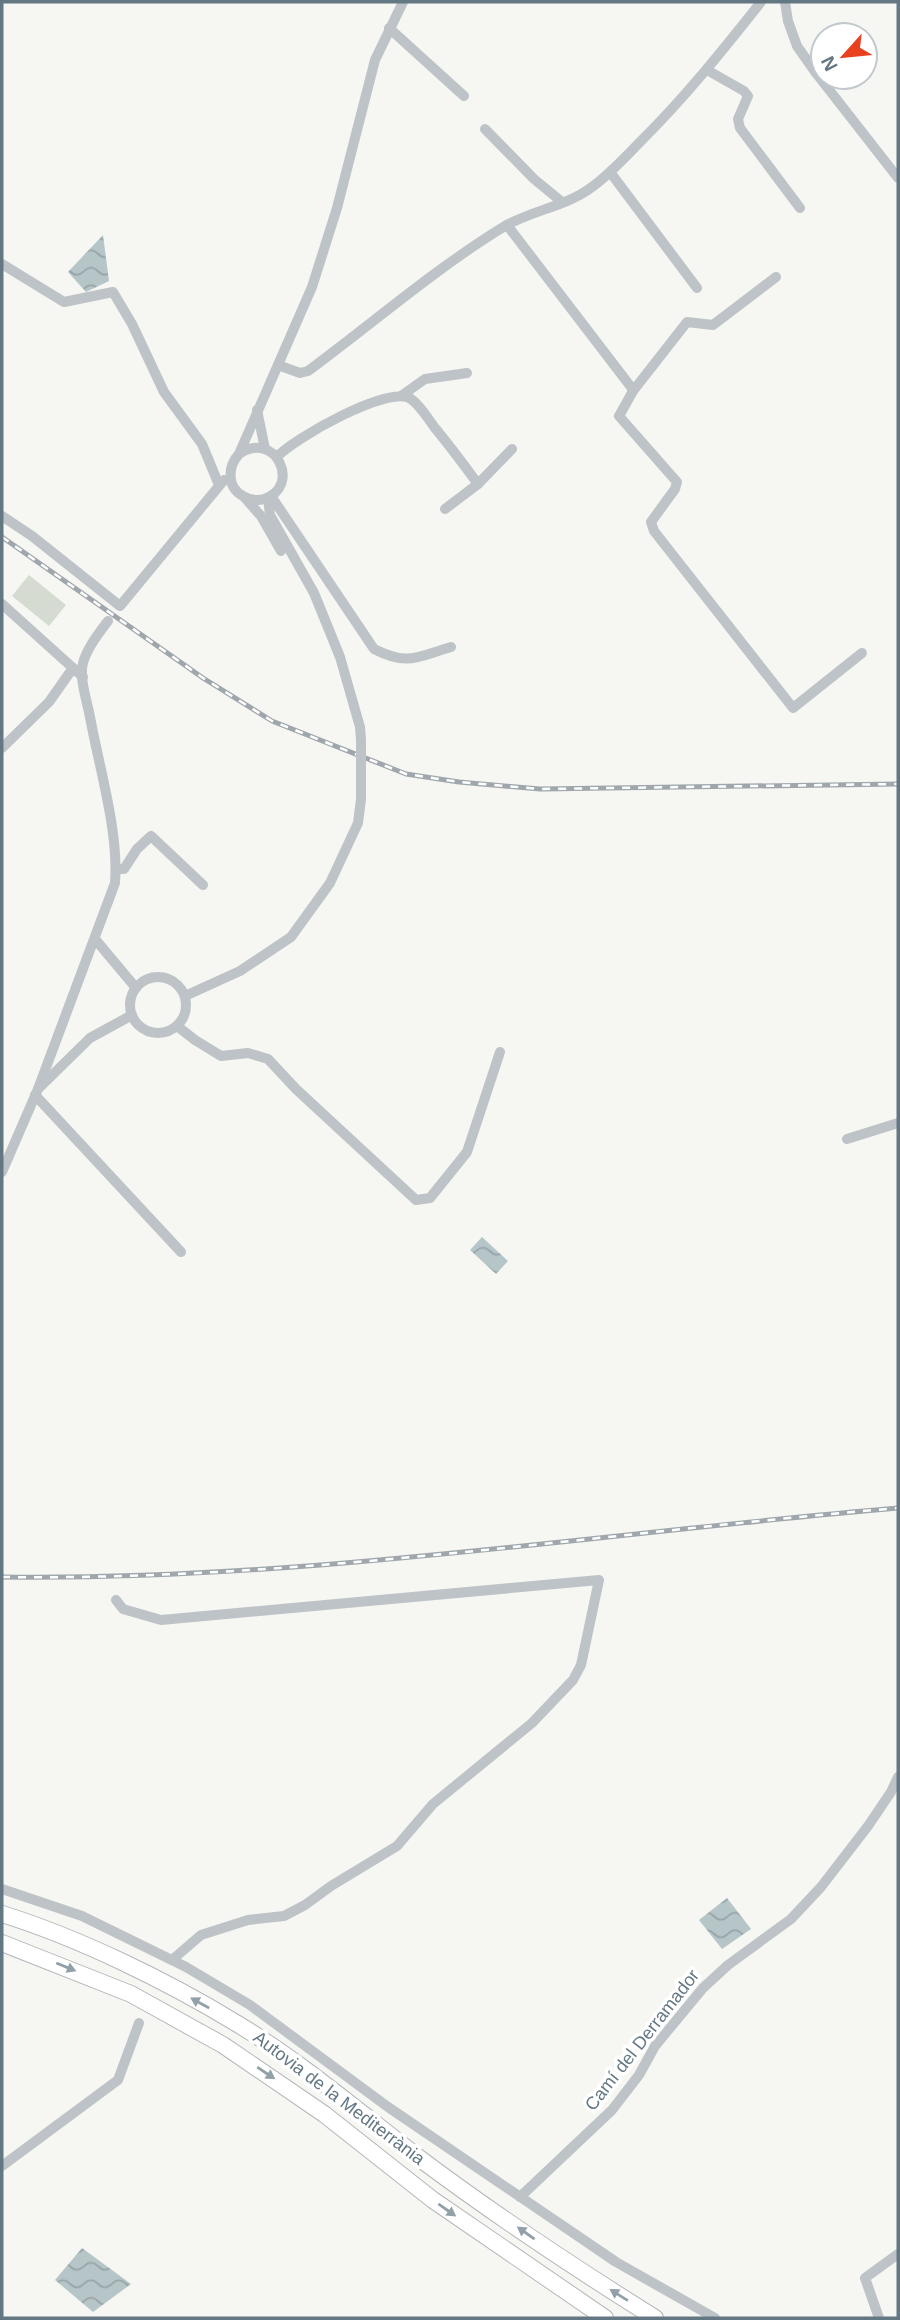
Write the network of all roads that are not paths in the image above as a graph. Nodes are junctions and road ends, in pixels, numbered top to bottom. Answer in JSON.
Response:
{"nodes":[{"id":1,"x":403,"y":2,"type":"edge"},
{"id":2,"x":761,"y":2,"type":"edge"},
{"id":3,"x":785,"y":2,"type":"edge"},
{"id":4,"x":389,"y":28,"type":"junction"},
{"id":5,"x":707,"y":70,"type":"junction"},
{"id":6,"x":464,"y":96,"type":"dead end"},
{"id":7,"x":485,"y":129,"type":"dead end"},
{"id":8,"x":610,"y":172,"type":"junction"},
{"id":9,"x":898,"y":178,"type":"edge"},
{"id":10,"x":562,"y":202,"type":"junction"},
{"id":11,"x":800,"y":208,"type":"dead end"},
{"id":12,"x":507,"y":225,"type":"junction"},
{"id":13,"x":2,"y":264,"type":"edge"},
{"id":14,"x":776,"y":277,"type":"dead end"},
{"id":15,"x":697,"y":288,"type":"dead end"},
{"id":16,"x":278,"y":365,"type":"junction"},
{"id":17,"x":467,"y":373,"type":"dead end"},
{"id":18,"x":633,"y":391,"type":"junction"},
{"id":19,"x":401,"y":396,"type":"junction"},
{"id":20,"x":257,"y":410,"type":"junction"},
{"id":21,"x":265,"y":449,"type":"junction"},
{"id":22,"x":512,"y":449,"type":"dead end"},
{"id":23,"x":239,"y":454,"type":"junction"},
{"id":24,"x":277,"y":457,"type":"junction"},
{"id":25,"x":230,"y":472,"type":"junction"},
{"id":26,"x":478,"y":484,"type":"junction"},
{"id":27,"x":219,"y":485,"type":"junction"},
{"id":28,"x":269,"y":497,"type":"junction"},
{"id":29,"x":245,"y":498,"type":"junction"},
{"id":30,"x":445,"y":509,"type":"dead end"},
{"id":31,"x":2,"y":516,"type":"edge"},
{"id":32,"x":2,"y":604,"type":"edge"},
{"id":33,"x":319,"y":609,"type":"junction"},
{"id":34,"x":108,"y":621,"type":"dead end"},
{"id":35,"x":451,"y":647,"type":"dead end"},
{"id":36,"x":862,"y":653,"type":"dead end"},
{"id":37,"x":74,"y":668,"type":"junction"},
{"id":38,"x":83,"y":677,"type":"junction"},
{"id":39,"x":2,"y":748,"type":"edge"},
{"id":40,"x":116,"y":869,"type":"junction"},
{"id":41,"x":203,"y":885,"type":"dead end"},
{"id":42,"x":94,"y":939,"type":"junction"},
{"id":43,"x":136,"y":988,"type":"junction"},
{"id":44,"x":185,"y":996,"type":"junction"},
{"id":45,"x":132,"y":1015,"type":"junction"},
{"id":46,"x":177,"y":1026,"type":"junction"},
{"id":47,"x":500,"y":1052,"type":"dead end"},
{"id":48,"x":37,"y":1092,"type":"junction"},
{"id":49,"x":898,"y":1123,"type":"edge"},
{"id":50,"x":847,"y":1139,"type":"dead end"},
{"id":51,"x":2,"y":1172,"type":"edge"},
{"id":52,"x":181,"y":1252,"type":"dead end"},
{"id":53,"x":116,"y":1600,"type":"dead end"},
{"id":54,"x":898,"y":1777,"type":"edge"},
{"id":55,"x":895,"y":1796,"type":"edge"},
{"id":56,"x":2,"y":1889,"type":"edge"},
{"id":57,"x":2,"y":1914,"type":"edge"},
{"id":58,"x":2,"y":1943,"type":"edge"},
{"id":59,"x":172,"y":1960,"type":"junction"},
{"id":60,"x":139,"y":2023,"type":"dead end"},
{"id":61,"x":2,"y":2166,"type":"edge"},
{"id":62,"x":520,"y":2197,"type":"junction"},
{"id":63,"x":898,"y":2254,"type":"edge"},
{"id":64,"x":605,"y":2318,"type":"edge"},
{"id":65,"x":655,"y":2318,"type":"edge"},
{"id":66,"x":715,"y":2318,"type":"edge"},
{"id":67,"x":879,"y":2318,"type":"edge"}],
"edges":[{"from":1,"to":4,"type":"street"},
{"from":2,"to":5,"type":"street"},
{"from":3,"to":9,"type":"street"},
{"from":4,"to":6,"type":"street"},
{"from":4,"to":16,"type":"street"},
{"from":5,"to":8,"type":"street"},
{"from":5,"to":11,"type":"street"},
{"from":7,"to":10,"type":"street"},
{"from":8,"to":10,"type":"street"},
{"from":8,"to":15,"type":"street"},
{"from":10,"to":12,"type":"street"},
{"from":12,"to":16,"type":"street"},
{"from":12,"to":18,"type":"street"},
{"from":13,"to":27,"type":"street"},
{"from":14,"to":18,"type":"street"},
{"from":16,"to":20,"type":"street"},
{"from":17,"to":19,"type":"street"},
{"from":18,"to":36,"type":"street"},
{"from":19,"to":24,"type":"street"},
{"from":19,"to":26,"type":"street"},
{"from":20,"to":21,"type":"street"},
{"from":20,"to":23,"type":"street"},
{"from":21,"to":23,"type":"street"},
{"from":21,"to":24,"type":"street"},
{"from":22,"to":26,"type":"street"},
{"from":23,"to":25,"type":"street"},
{"from":24,"to":28,"type":"street"},
{"from":25,"to":27,"type":"street"},
{"from":25,"to":29,"type":"street"},
{"from":26,"to":30,"type":"street"},
{"from":27,"to":31,"type":"street"},
{"from":28,"to":29,"type":"street"},
{"from":28,"to":33,"type":"street"},
{"from":28,"to":35,"type":"street"},
{"from":29,"to":33,"type":"street"},
{"from":32,"to":37,"type":"street"},
{"from":33,"to":44,"type":"street","bridge":true},
{"from":34,"to":38,"type":"street"},
{"from":37,"to":38,"type":"street"},
{"from":37,"to":39,"type":"street"},
{"from":38,"to":40,"type":"street"},
{"from":40,"to":41,"type":"street"},
{"from":40,"to":42,"type":"street"},
{"from":42,"to":43,"type":"street"},
{"from":42,"to":48,"type":"street"},
{"from":43,"to":44,"type":"street"},
{"from":43,"to":45,"type":"street"},
{"from":44,"to":46,"type":"street"},
{"from":45,"to":46,"type":"street"},
{"from":45,"to":48,"type":"street"},
{"from":46,"to":47,"type":"street"},
{"from":48,"to":51,"type":"street"},
{"from":48,"to":52,"type":"street"},
{"from":49,"to":50,"type":"street"},
{"from":53,"to":59,"type":"street"},
{"from":54,"to":55,"type":"street","name":"Camí del Derramador"},
{"from":55,"to":62,"type":"street","name":"Camí del Derramador"},
{"from":56,"to":59,"type":"street"},
{"from":65,"to":57,"type":"highway","name":"Autovia de la Mediterrània","one_way":true},
{"from":58,"to":64,"type":"highway","name":"Autovia de la Mediterrània","one_way":true},
{"from":59,"to":62,"type":"street"},
{"from":60,"to":61,"type":"street"},
{"from":62,"to":66,"type":"street"},
{"from":63,"to":67,"type":"street"}]}
